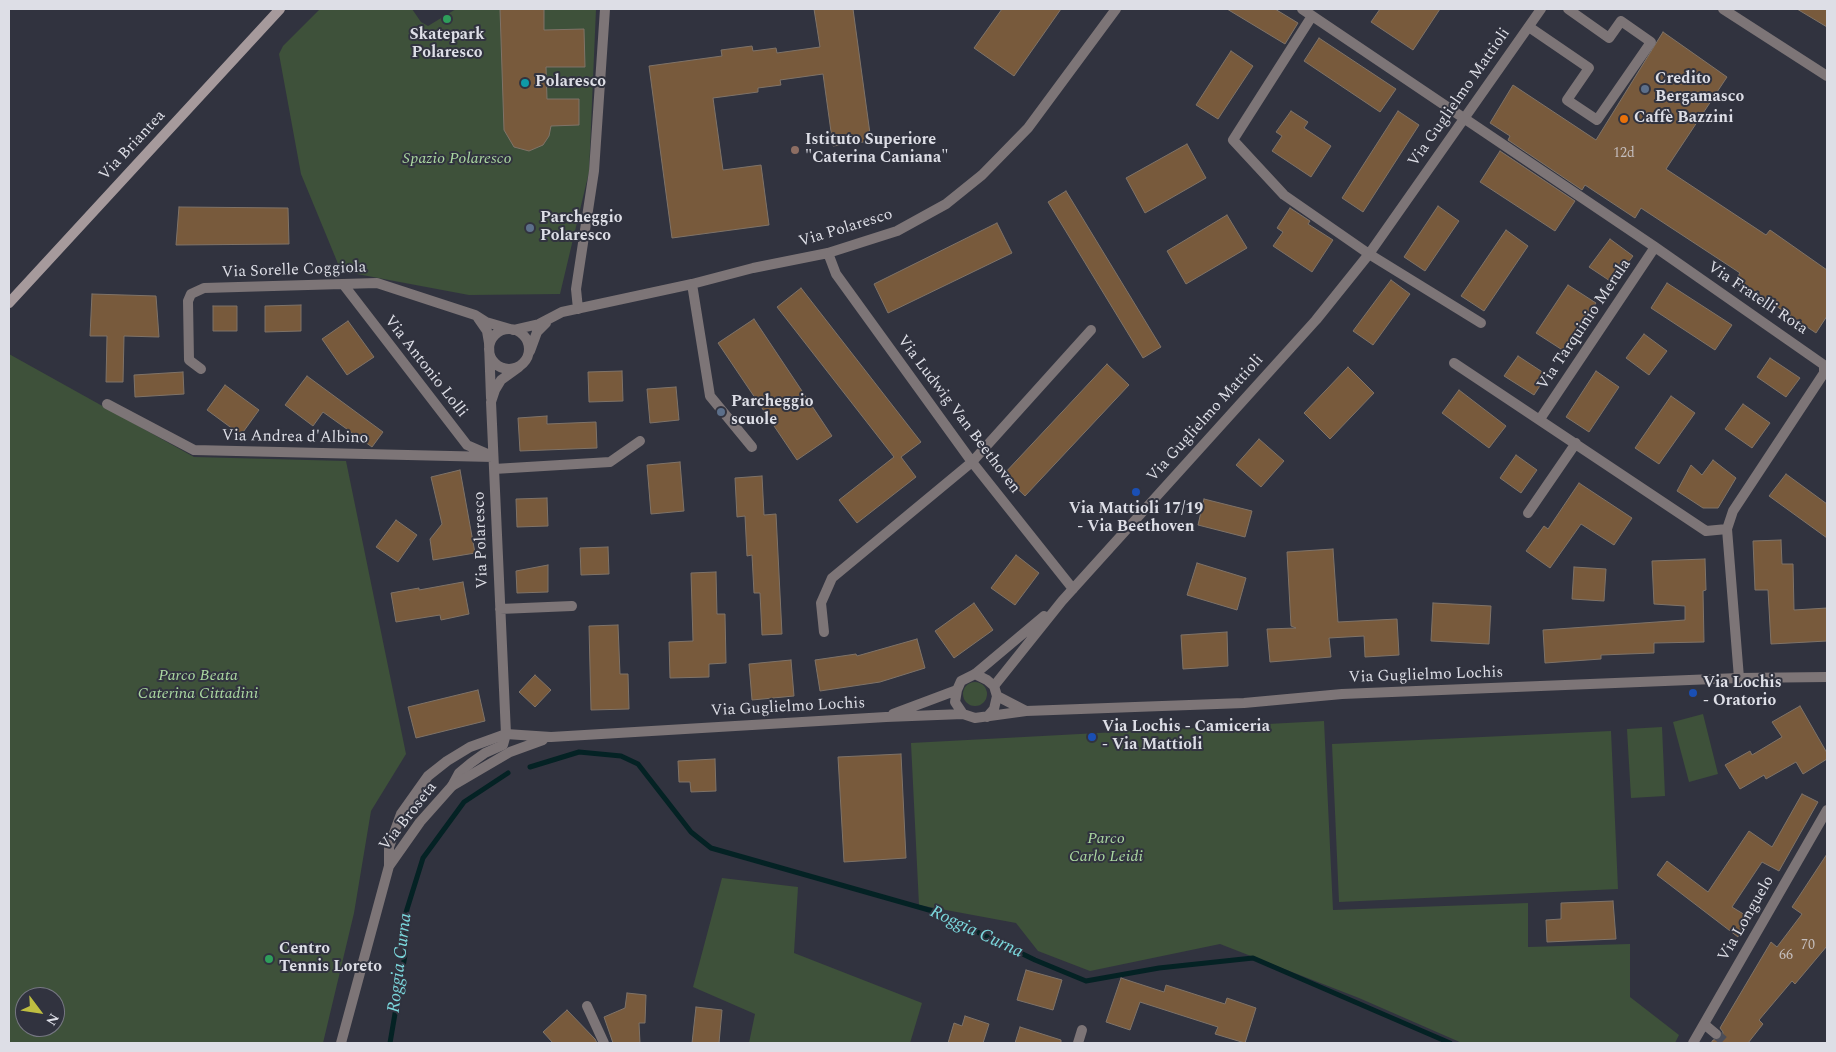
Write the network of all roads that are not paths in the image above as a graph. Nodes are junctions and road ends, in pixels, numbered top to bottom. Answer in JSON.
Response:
{"nodes":[{"id":1,"x":280,"y":9,"type":"edge"},
{"id":2,"x":605,"y":9,"type":"edge"},
{"id":3,"x":1116,"y":9,"type":"edge"},
{"id":4,"x":1302,"y":9,"type":"edge"},
{"id":5,"x":1541,"y":9,"type":"edge"},
{"id":6,"x":1568,"y":9,"type":"edge"},
{"id":7,"x":1723,"y":9,"type":"edge"},
{"id":8,"x":1312,"y":16,"type":"junction"},
{"id":9,"x":1529,"y":26,"type":"junction"},
{"id":10,"x":1827,"y":76,"type":"edge"},
{"id":11,"x":1463,"y":118,"type":"junction"},
{"id":12,"x":1655,"y":247,"type":"junction"},
{"id":13,"x":828,"y":253,"type":"junction"},
{"id":14,"x":1369,"y":254,"type":"junction"},
{"id":15,"x":343,"y":284,"type":"junction"},
{"id":16,"x":692,"y":284,"type":"junction"},
{"id":17,"x":9,"y":303,"type":"edge"},
{"id":18,"x":578,"y":309,"type":"junction"},
{"id":19,"x":475,"y":315,"type":"junction"},
{"id":20,"x":554,"y":316,"type":"junction"},
{"id":21,"x":1480,"y":323,"type":"dead end"},
{"id":22,"x":512,"y":329,"type":"junction"},
{"id":23,"x":1091,"y":330,"type":"dead end"},
{"id":24,"x":489,"y":349,"type":"junction"},
{"id":25,"x":528,"y":355,"type":"junction"},
{"id":26,"x":1454,"y":363,"type":"dead end"},
{"id":27,"x":519,"y":367,"type":"junction"},
{"id":28,"x":201,"y":369,"type":"dead end"},
{"id":29,"x":491,"y":402,"type":"junction"},
{"id":30,"x":107,"y":404,"type":"dead end"},
{"id":31,"x":1540,"y":419,"type":"junction"},
{"id":32,"x":640,"y":441,"type":"dead end"},
{"id":33,"x":1576,"y":443,"type":"junction"},
{"id":34,"x":752,"y":447,"type":"dead end"},
{"id":35,"x":493,"y":457,"type":"junction"},
{"id":36,"x":972,"y":462,"type":"junction"},
{"id":37,"x":494,"y":468,"type":"junction"},
{"id":38,"x":1528,"y":513,"type":"dead end"},
{"id":39,"x":1727,"y":530,"type":"junction"},
{"id":40,"x":1073,"y":589,"type":"junction"},
{"id":41,"x":1062,"y":601,"type":"junction"},
{"id":42,"x":572,"y":606,"type":"dead end"},
{"id":43,"x":500,"y":610,"type":"junction"},
{"id":44,"x":824,"y":632,"type":"dead end"},
{"id":45,"x":975,"y":674,"type":"junction"},
{"id":46,"x":1827,"y":677,"type":"edge"},
{"id":47,"x":1739,"y":678,"type":"junction"},
{"id":48,"x":957,"y":690,"type":"junction"},
{"id":49,"x":996,"y":691,"type":"junction"},
{"id":50,"x":1026,"y":711,"type":"junction"},
{"id":51,"x":963,"y":714,"type":"junction"},
{"id":52,"x":987,"y":716,"type":"junction"},
{"id":53,"x":886,"y":717,"type":"junction"},
{"id":54,"x":506,"y":734,"type":"junction"},
{"id":55,"x":551,"y":737,"type":"junction"},
{"id":56,"x":510,"y":752,"type":"joint"},
{"id":57,"x":452,"y":786,"type":"junction"},
{"id":58,"x":1827,"y":810,"type":"edge"},
{"id":59,"x":389,"y":866,"type":"junction"},
{"id":60,"x":587,"y":1006,"type":"dead end"},
{"id":61,"x":1704,"y":1024,"type":"junction"},
{"id":62,"x":1082,"y":1030,"type":"dead end"},
{"id":63,"x":1716,"y":1034,"type":"tunnel mouth"},
{"id":64,"x":341,"y":1043,"type":"edge"},
{"id":65,"x":604,"y":1043,"type":"edge"},
{"id":66,"x":1078,"y":1043,"type":"edge"},
{"id":67,"x":1693,"y":1043,"type":"edge"}],
"edges":[{"from":1,"to":17,"type":"main road","name":"Via Briantea"},
{"from":2,"to":18,"type":"street"},
{"from":3,"to":13,"type":"street","name":"Via Polaresco"},
{"from":4,"to":8,"type":"street","name":"Via Fratelli Rota"},
{"from":5,"to":9,"type":"street","name":"Via Guglielmo Mattioli"},
{"from":6,"to":9,"type":"street"},
{"from":7,"to":10,"type":"street"},
{"from":8,"to":11,"type":"street","name":"Via Fratelli Rota"},
{"from":8,"to":14,"type":"street"},
{"from":9,"to":11,"type":"street","name":"Via Guglielmo Mattioli"},
{"from":11,"to":12,"type":"street","name":"Via Fratelli Rota"},
{"from":11,"to":14,"type":"street","name":"Via Guglielmo Mattioli"},
{"from":12,"to":31,"type":"street","name":"Via Tarquinio Merula"},
{"from":12,"to":39,"type":"street","name":"Via Fratelli Rota"},
{"from":13,"to":16,"type":"street","name":"Via Polaresco"},
{"from":13,"to":36,"type":"street","name":"Via Ludwig Van Beethoven"},
{"from":14,"to":21,"type":"street"},
{"from":14,"to":40,"type":"street","name":"Via Guglielmo Mattioli"},
{"from":15,"to":19,"type":"street","name":"Via Sorelle Coggiola"},
{"from":15,"to":28,"type":"street","name":"Via Sorelle Coggiola"},
{"from":15,"to":35,"type":"street","name":"Via Antonio Lolli"},
{"from":16,"to":18,"type":"street","name":"Via Polaresco"},
{"from":16,"to":34,"type":"street"},
{"from":18,"to":20,"type":"street","name":"Via Polaresco"},
{"from":19,"to":22,"type":"street","name":"Via Sorelle Coggiola"},
{"from":19,"to":24,"type":"street"},
{"from":20,"to":22,"type":"street","name":"Via Polaresco"},
{"from":20,"to":25,"type":"street","name":"Via Polaresco"},
{"from":22,"to":24,"type":"street","name":"Via Polaresco"},
{"from":22,"to":25,"type":"street"},
{"from":23,"to":36,"type":"street"},
{"from":24,"to":27,"type":"street"},
{"from":24,"to":29,"type":"street"},
{"from":25,"to":27,"type":"street","name":"Via Polaresco"},
{"from":26,"to":31,"type":"street"},
{"from":27,"to":29,"type":"street","name":"Via Polaresco"},
{"from":29,"to":35,"type":"street","name":"Via Polaresco"},
{"from":30,"to":35,"type":"street","name":"Via Andrea d'Albino"},
{"from":31,"to":33,"type":"street"},
{"from":32,"to":37,"type":"street","name":"Via Polaresco"},
{"from":33,"to":38,"type":"street"},
{"from":33,"to":39,"type":"street"},
{"from":35,"to":37,"type":"street","name":"Via Polaresco"},
{"from":36,"to":40,"type":"street","name":"Via Ludwig Van Beethoven"},
{"from":36,"to":44,"type":"street"},
{"from":37,"to":43,"type":"street","name":"Via Polaresco"},
{"from":39,"to":47,"type":"street","name":"Via Fratelli Rota"},
{"from":40,"to":41,"type":"street","name":"Via Guglielmo Mattioli"},
{"from":41,"to":45,"type":"street","name":"Via Guglielmo Mattioli"},
{"from":41,"to":49,"type":"street","name":"Via Guglielmo Mattioli"},
{"from":42,"to":43,"type":"street","name":"Via Polaresco"},
{"from":43,"to":54,"type":"street","name":"Via Polaresco"},
{"from":45,"to":48,"type":"street","name":"Via Guglielmo Mattioli"},
{"from":45,"to":49,"type":"street"},
{"from":46,"to":47,"type":"street","name":"Via Guglielmo Lochis"},
{"from":47,"to":50,"type":"street","name":"Via Guglielmo Lochis"},
{"from":48,"to":51,"type":"street"},
{"from":48,"to":53,"type":"street","name":"Via Guglielmo Mattioli"},
{"from":49,"to":50,"type":"street","name":"Via Guglielmo Lochis"},
{"from":49,"to":52,"type":"street","name":"Via Guglielmo Mattioli"},
{"from":50,"to":52,"type":"street","name":"Via Guglielmo Lochis"},
{"from":51,"to":52,"type":"street","name":"Via Guglielmo Lochis"},
{"from":51,"to":53,"type":"street","name":"Via Guglielmo Lochis"},
{"from":53,"to":55,"type":"street","name":"Via Guglielmo Lochis"},
{"from":54,"to":55,"type":"street","name":"Via Guglielmo Lochis"},
{"from":54,"to":57,"type":"street","name":"Via Broseta"},
{"from":54,"to":59,"type":"street","name":"Via Broseta"},
{"from":55,"to":56,"type":"street","name":"Via Guglielmo Lochis"},
{"from":56,"to":57,"type":"street","name":"Via Broseta"},
{"from":57,"to":59,"type":"street","name":"Via Broseta"},
{"from":58,"to":61,"type":"street","name":"Via Longuelo"},
{"from":59,"to":64,"type":"street","name":"Via Broseta"},
{"from":60,"to":65,"type":"street"},
{"from":61,"to":63,"type":"street"},
{"from":61,"to":67,"type":"street","name":"Via Longuelo"},
{"from":62,"to":66,"type":"street"}]}
